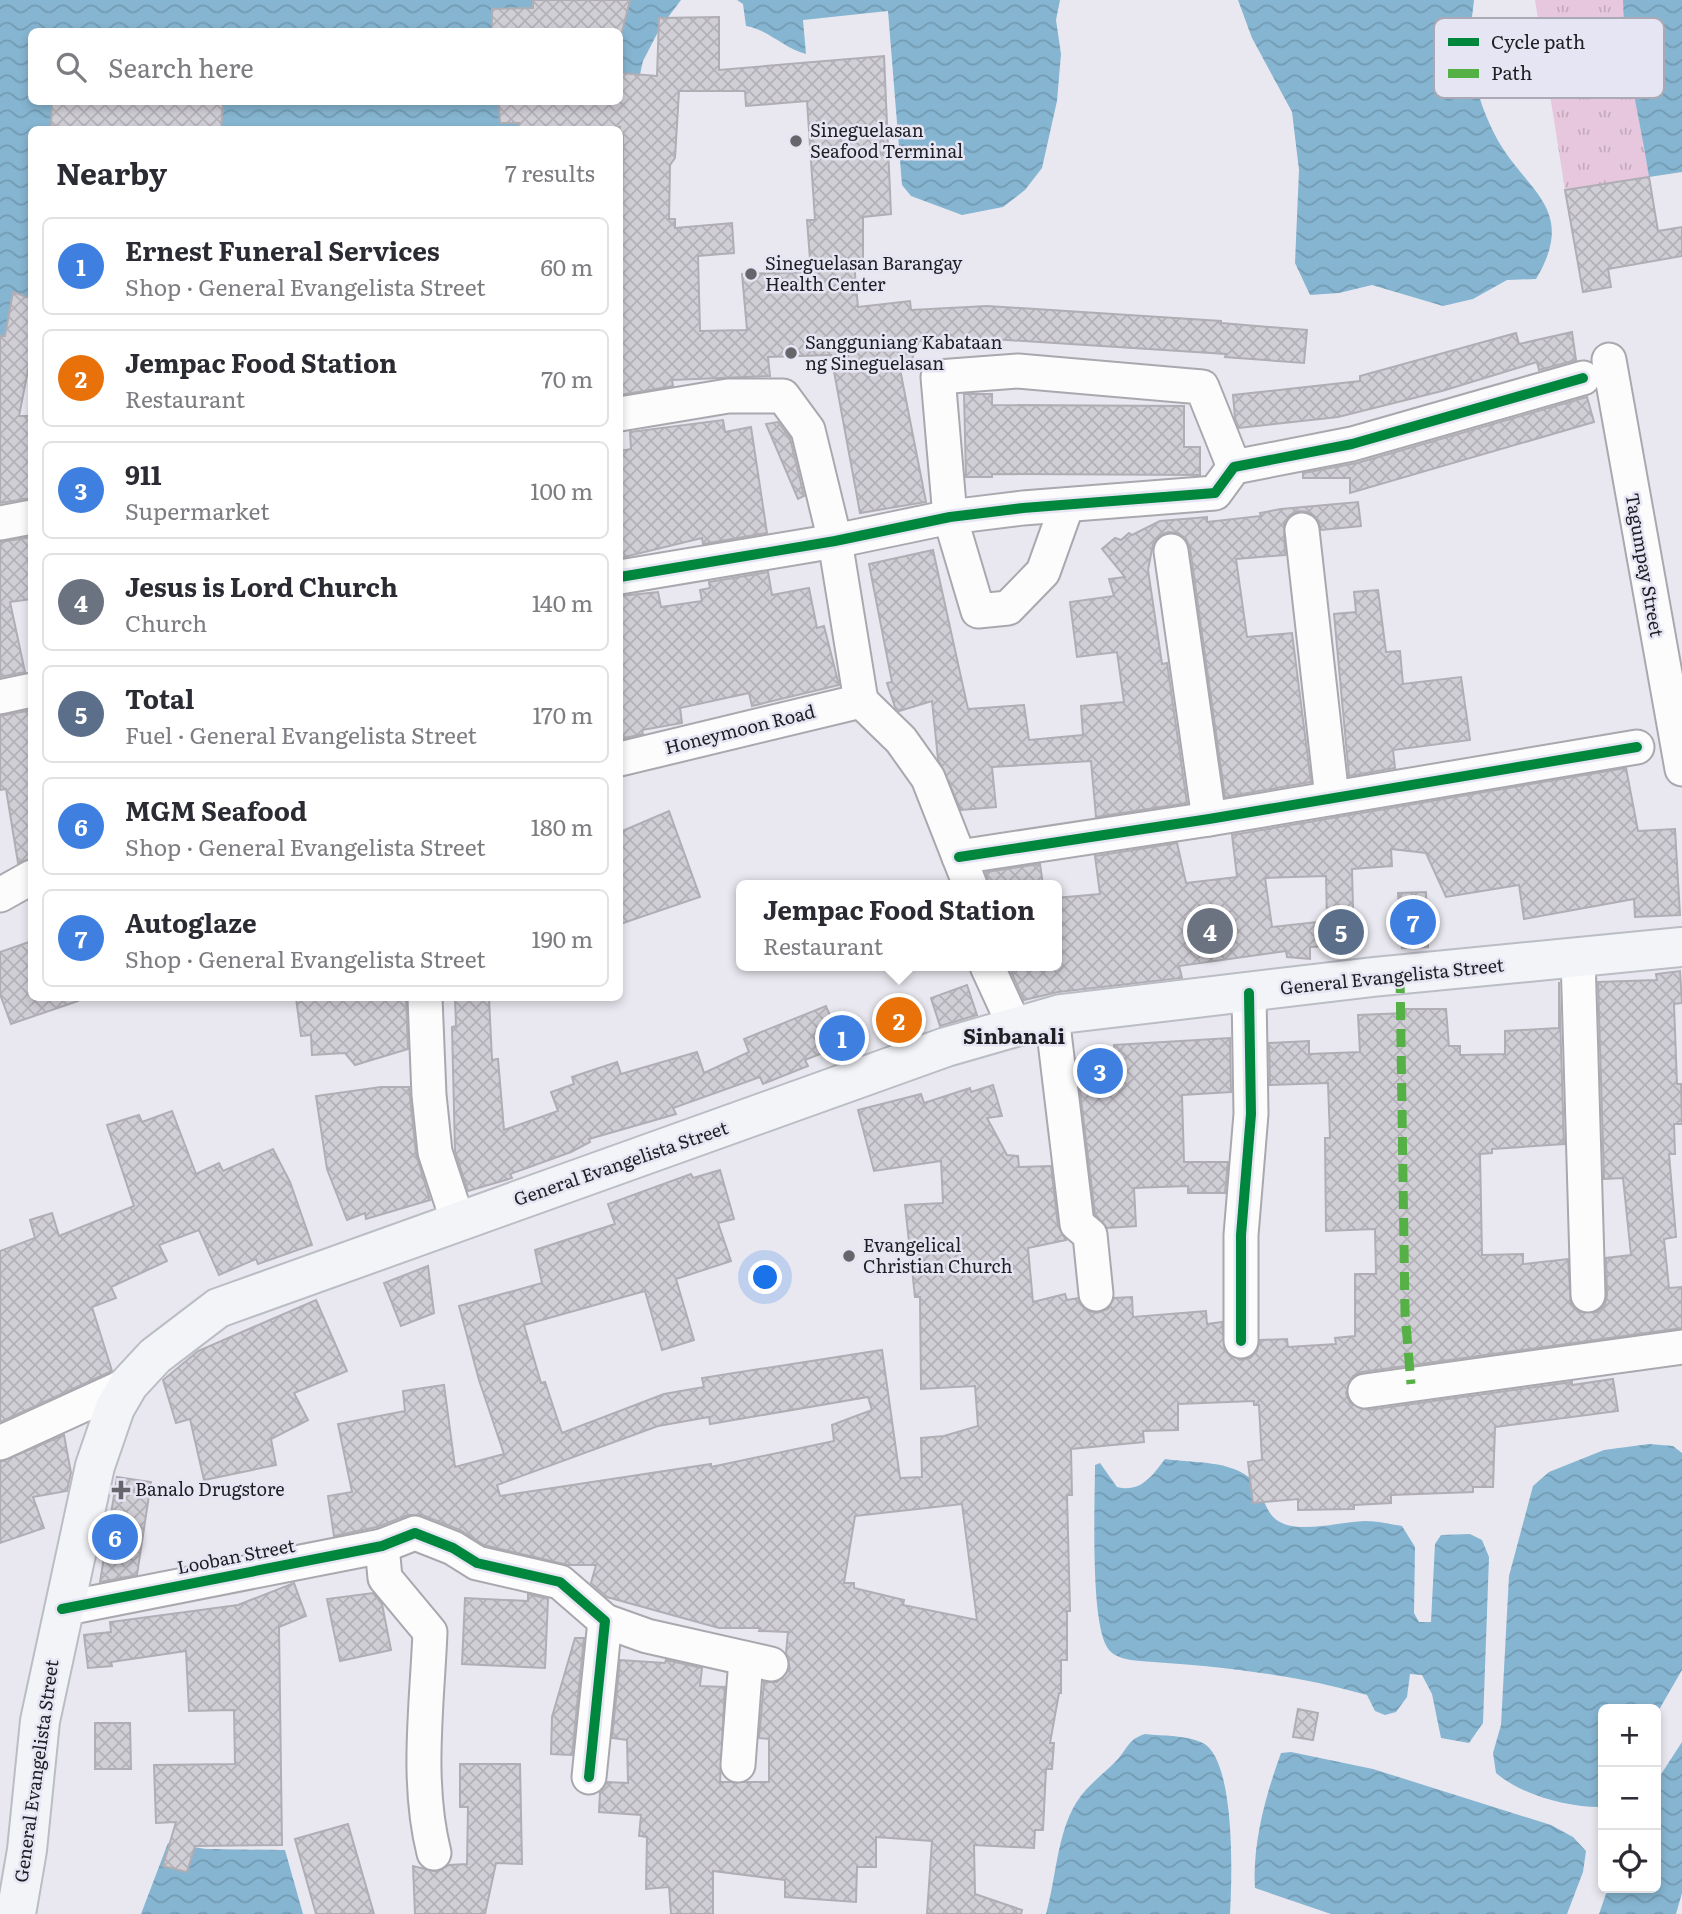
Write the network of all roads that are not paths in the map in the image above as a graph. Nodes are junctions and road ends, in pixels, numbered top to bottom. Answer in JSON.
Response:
{"nodes":[{"id":1,"x":623,"y":414,"type":"edge"},
{"id":2,"x":1234,"y":467,"type":"junction"},
{"id":3,"x":1067,"y":505,"type":"junction"},
{"id":4,"x":950,"y":517,"type":"junction"},
{"id":5,"x":28,"y":518,"type":"edge"},
{"id":6,"x":0,"y":523,"type":"edge"},
{"id":7,"x":1302,"y":530,"type":"dead end"},
{"id":8,"x":835,"y":541,"type":"junction"},
{"id":9,"x":1171,"y":551,"type":"dead end"},
{"id":10,"x":623,"y":576,"type":"edge"},
{"id":11,"x":28,"y":691,"type":"edge"},
{"id":12,"x":0,"y":697,"type":"edge"},
{"id":13,"x":861,"y":701,"type":"junction"},
{"id":14,"x":1637,"y":747,"type":"dead end"},
{"id":15,"x":623,"y":759,"type":"edge"},
{"id":16,"x":1682,"y":769,"type":"edge"},
{"id":17,"x":1332,"y":798,"type":"junction"},
{"id":18,"x":1209,"y":819,"type":"junction"},
{"id":19,"x":964,"y":871,"type":"edge"},
{"id":20,"x":28,"y":879,"type":"edge"},
{"id":21,"x":0,"y":895,"type":"edge"},
{"id":22,"x":1682,"y":947,"type":"edge"},
{"id":23,"x":1578,"y":957,"type":"junction"},
{"id":24,"x":990,"y":971,"type":"edge"},
{"id":25,"x":1249,"y":993,"type":"junction"},
{"id":26,"x":425,"y":1001,"type":"edge"},
{"id":27,"x":1052,"y":1016,"type":"junction"},
{"id":28,"x":1015,"y":1027,"type":"junction"},
{"id":29,"x":458,"y":1222,"type":"junction"},
{"id":30,"x":1096,"y":1294,"type":"dead end"},
{"id":31,"x":1588,"y":1295,"type":"dead end"},
{"id":32,"x":1241,"y":1341,"type":"dead end"},
{"id":33,"x":1682,"y":1347,"type":"edge"},
{"id":34,"x":129,"y":1384,"type":"junction"},
{"id":35,"x":1365,"y":1391,"type":"dead end"},
{"id":36,"x":0,"y":1443,"type":"edge"},
{"id":37,"x":383,"y":1545,"type":"junction"},
{"id":38,"x":62,"y":1609,"type":"junction"},
{"id":39,"x":605,"y":1620,"type":"junction"},
{"id":40,"x":738,"y":1765,"type":"dead end"},
{"id":41,"x":589,"y":1777,"type":"dead end"},
{"id":42,"x":434,"y":1853,"type":"dead end"},
{"id":43,"x":16,"y":1914,"type":"edge"}],
"edges":[{"from":1,"to":8,"type":"street"},
{"from":2,"to":3,"type":"street"},
{"from":2,"to":4,"type":"street"},
{"from":2,"to":16,"type":"street","name":"Tagumpay Street"},
{"from":3,"to":4,"type":"street"},
{"from":3,"to":4,"type":"street"},
{"from":4,"to":8,"type":"street"},
{"from":5,"to":6,"type":"street"},
{"from":7,"to":17,"type":"street"},
{"from":8,"to":10,"type":"street"},
{"from":8,"to":13,"type":"street"},
{"from":9,"to":18,"type":"street"},
{"from":11,"to":12,"type":"street"},
{"from":13,"to":15,"type":"street","name":"Honeymoon Road"},
{"from":13,"to":19,"type":"street"},
{"from":14,"to":17,"type":"street"},
{"from":17,"to":18,"type":"street"},
{"from":18,"to":19,"type":"street"},
{"from":20,"to":21,"type":"street"},
{"from":22,"to":23,"type":"main road","name":"General Evangelista Street"},
{"from":23,"to":25,"type":"main road","name":"General Evangelista Street"},
{"from":23,"to":31,"type":"street"},
{"from":24,"to":28,"type":"street"},
{"from":25,"to":27,"type":"main road","name":"General Evangelista Street"},
{"from":25,"to":32,"type":"street"},
{"from":26,"to":29,"type":"street"},
{"from":27,"to":28,"type":"main road","name":"General Evangelista Street"},
{"from":27,"to":30,"type":"street"},
{"from":28,"to":29,"type":"main road","name":"General Evangelista Street"},
{"from":29,"to":34,"type":"main road","name":"General Evangelista Street"},
{"from":33,"to":35,"type":"street"},
{"from":34,"to":36,"type":"street"},
{"from":34,"to":38,"type":"main road","name":"General Evangelista Street"},
{"from":37,"to":38,"type":"street","name":"Looban Street"},
{"from":37,"to":39,"type":"street","name":"Looban Street"},
{"from":37,"to":42,"type":"street"},
{"from":38,"to":43,"type":"main road","name":"General Evangelista Street"},
{"from":39,"to":40,"type":"street"},
{"from":39,"to":41,"type":"street"}]}
